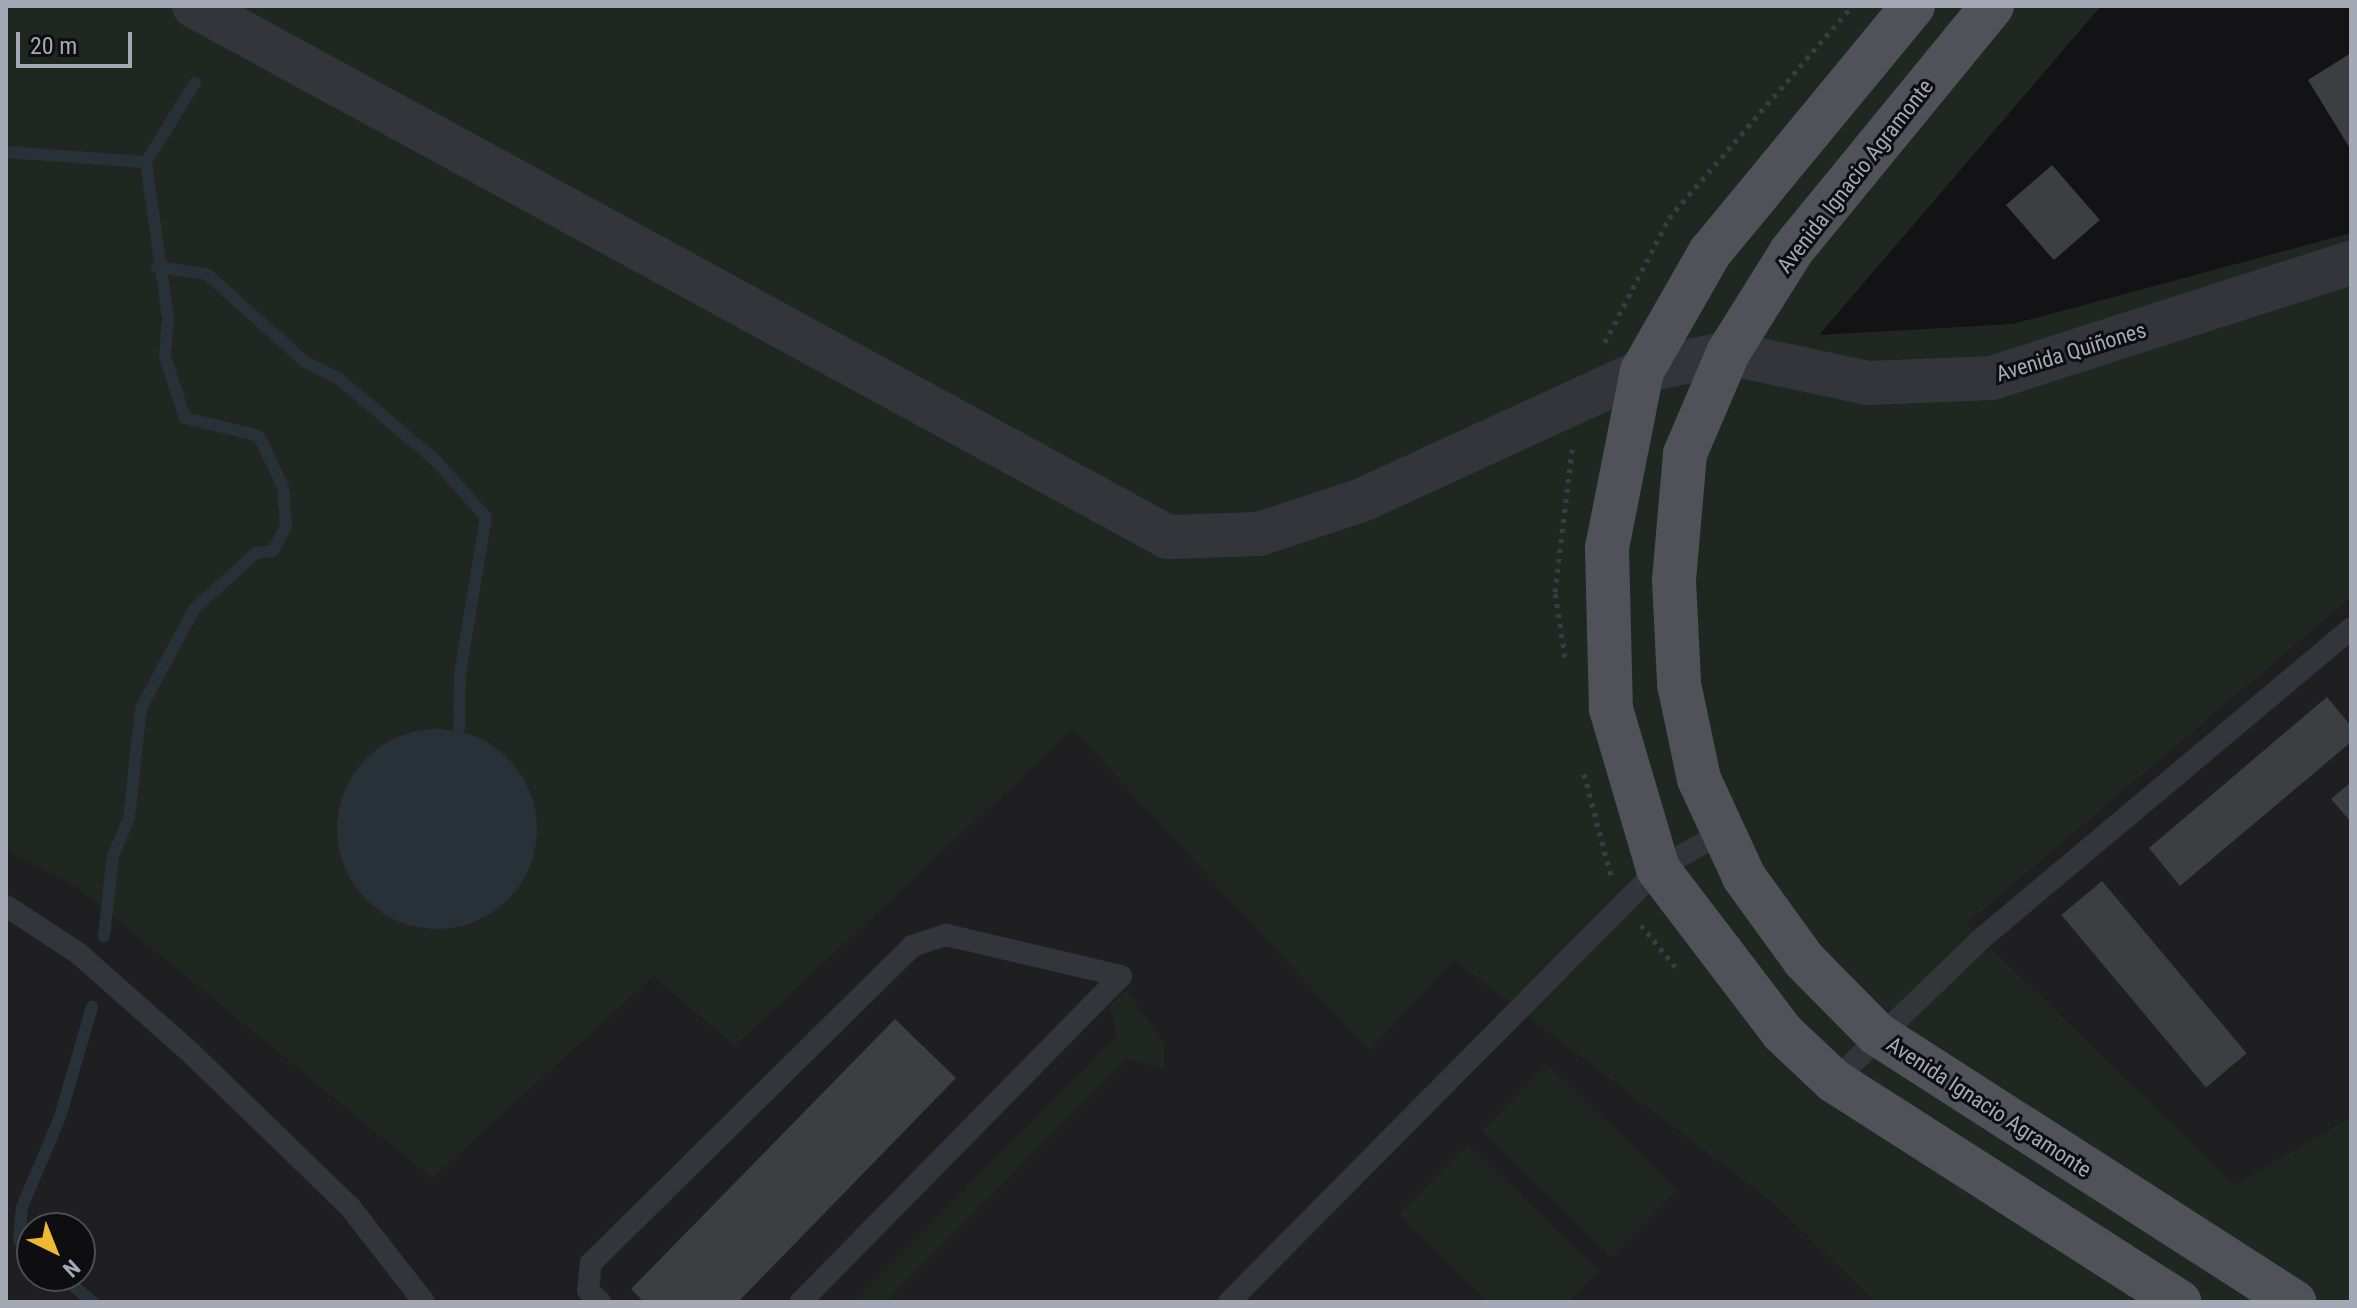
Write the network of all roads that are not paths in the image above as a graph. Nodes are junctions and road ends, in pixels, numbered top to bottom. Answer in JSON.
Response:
{"nodes":[{"id":1,"x":194,"y":6,"type":"edge"},
{"id":2,"x":1913,"y":6,"type":"edge"},
{"id":3,"x":1992,"y":6,"type":"edge"},
{"id":4,"x":2351,"y":263,"type":"edge"},
{"id":5,"x":1728,"y":353,"type":"junction"},
{"id":6,"x":1642,"y":371,"type":"junction"},
{"id":7,"x":2351,"y":628,"type":"edge"},
{"id":8,"x":1723,"y":832,"type":"junction"},
{"id":9,"x":1658,"y":869,"type":"junction"},
{"id":10,"x":6,"y":906,"type":"edge"},
{"id":11,"x":1877,"y":1034,"type":"junction"},
{"id":12,"x":1834,"y":1081,"type":"junction"},
{"id":13,"x":424,"y":1302,"type":"edge"},
{"id":14,"x":600,"y":1302,"type":"edge"},
{"id":15,"x":801,"y":1302,"type":"edge"},
{"id":16,"x":1229,"y":1302,"type":"edge"},
{"id":17,"x":2179,"y":1302,"type":"edge"},
{"id":18,"x":2294,"y":1302,"type":"edge"}],
"edges":[{"from":1,"to":6,"type":"street","name":"Avenida Quiñones"},
{"from":2,"to":6,"type":"main road"},
{"from":3,"to":5,"type":"main road","name":"Avenida Ignacio Agramonte"},
{"from":4,"to":5,"type":"street","name":"Avenida Quiñones"},
{"from":5,"to":6,"type":"street","name":"Avenida Quiñones"},
{"from":5,"to":8,"type":"main road","name":"Avenida Ignacio Agramonte"},
{"from":6,"to":9,"type":"main road"},
{"from":7,"to":11,"type":"lane"},
{"from":8,"to":9,"type":"lane"},
{"from":8,"to":11,"type":"main road","name":"Avenida Ignacio Agramonte"},
{"from":9,"to":12,"type":"main road"},
{"from":9,"to":16,"type":"lane"},
{"from":10,"to":13,"type":"lane"},
{"from":11,"to":12,"type":"lane"},
{"from":11,"to":18,"type":"main road","name":"Avenida Ignacio Agramonte"},
{"from":12,"to":17,"type":"main road"},
{"from":14,"to":15,"type":"lane"}]}
